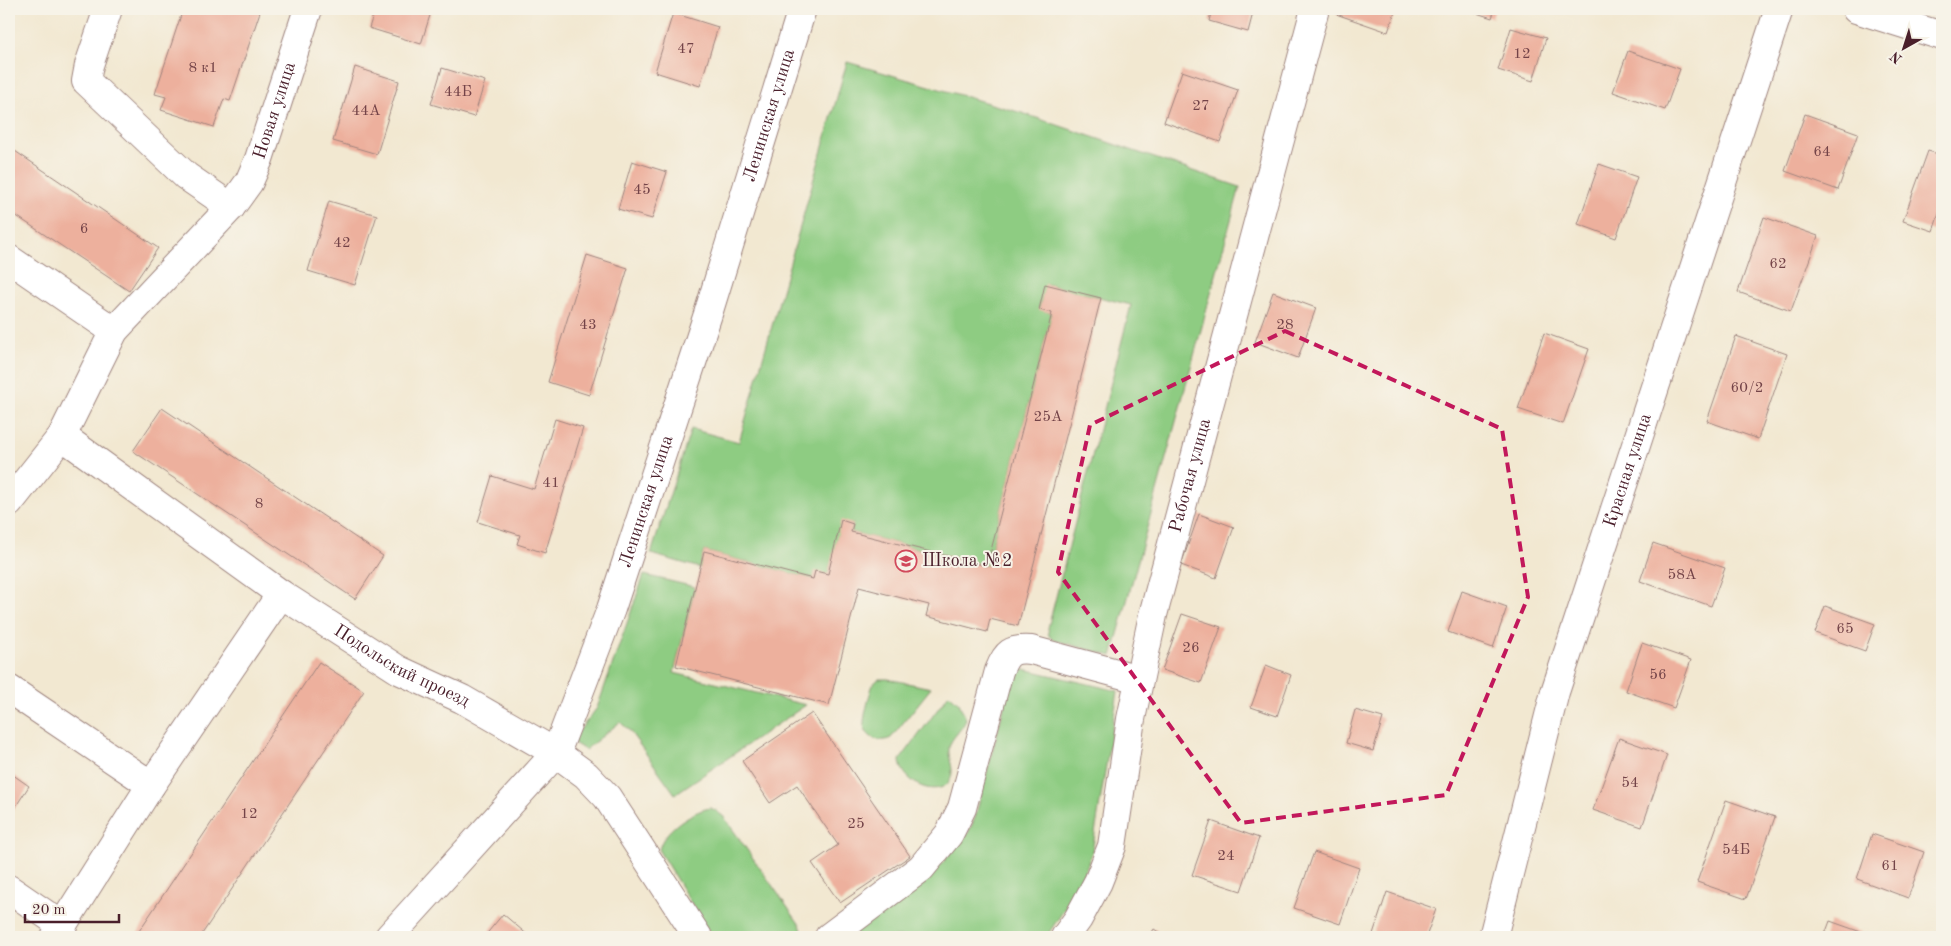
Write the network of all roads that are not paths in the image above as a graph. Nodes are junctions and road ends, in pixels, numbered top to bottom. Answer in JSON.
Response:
{"nodes":[{"id":1,"x":108,"y":9,"type":"edge"},
{"id":2,"x":308,"y":9,"type":"edge"},
{"id":3,"x":802,"y":9,"type":"edge"},
{"id":4,"x":1315,"y":9,"type":"edge"},
{"id":5,"x":1779,"y":9,"type":"edge"},
{"id":6,"x":1856,"y":9,"type":"edge"},
{"id":7,"x":1942,"y":36,"type":"edge"},
{"id":8,"x":231,"y":207,"type":"junction"},
{"id":9,"x":9,"y":259,"type":"edge"},
{"id":10,"x":114,"y":331,"type":"junction"},
{"id":11,"x":62,"y":436,"type":"junction"},
{"id":12,"x":9,"y":503,"type":"edge"},
{"id":13,"x":281,"y":594,"type":"junction"},
{"id":14,"x":1139,"y":679,"type":"junction"},
{"id":15,"x":9,"y":689,"type":"edge"},
{"id":16,"x":556,"y":753,"type":"junction"},
{"id":17,"x":152,"y":785,"type":"junction"},
{"id":18,"x":9,"y":888,"type":"edge"},
{"id":19,"x":59,"y":932,"type":"edge"},
{"id":20,"x":389,"y":937,"type":"edge"},
{"id":21,"x":698,"y":937,"type":"edge"},
{"id":22,"x":829,"y":937,"type":"edge"},
{"id":23,"x":1065,"y":937,"type":"edge"},
{"id":24,"x":1493,"y":937,"type":"edge"}],
"edges":[{"from":1,"to":8,"type":"street"},
{"from":2,"to":8,"type":"street","name":"Новая улица"},
{"from":3,"to":16,"type":"street","name":"Ленинская улица"},
{"from":4,"to":14,"type":"street","name":"Рабочая улица"},
{"from":5,"to":24,"type":"street","name":"Красная улица"},
{"from":6,"to":7,"type":"street"},
{"from":8,"to":10,"type":"street","name":"Новая улица"},
{"from":9,"to":10,"type":"street"},
{"from":10,"to":11,"type":"street","name":"Новая улица"},
{"from":11,"to":12,"type":"street","name":"Новая улица"},
{"from":11,"to":13,"type":"street","name":"Подольский проезд"},
{"from":13,"to":16,"type":"street","name":"Подольский проезд"},
{"from":13,"to":17,"type":"street"},
{"from":14,"to":22,"type":"street"},
{"from":14,"to":23,"type":"street","name":"Рабочая улица"},
{"from":15,"to":17,"type":"street"},
{"from":16,"to":20,"type":"street","name":"Ленинская улица"},
{"from":16,"to":21,"type":"street","name":"Подольский проезд"},
{"from":17,"to":19,"type":"street"},
{"from":18,"to":19,"type":"street"}]}
